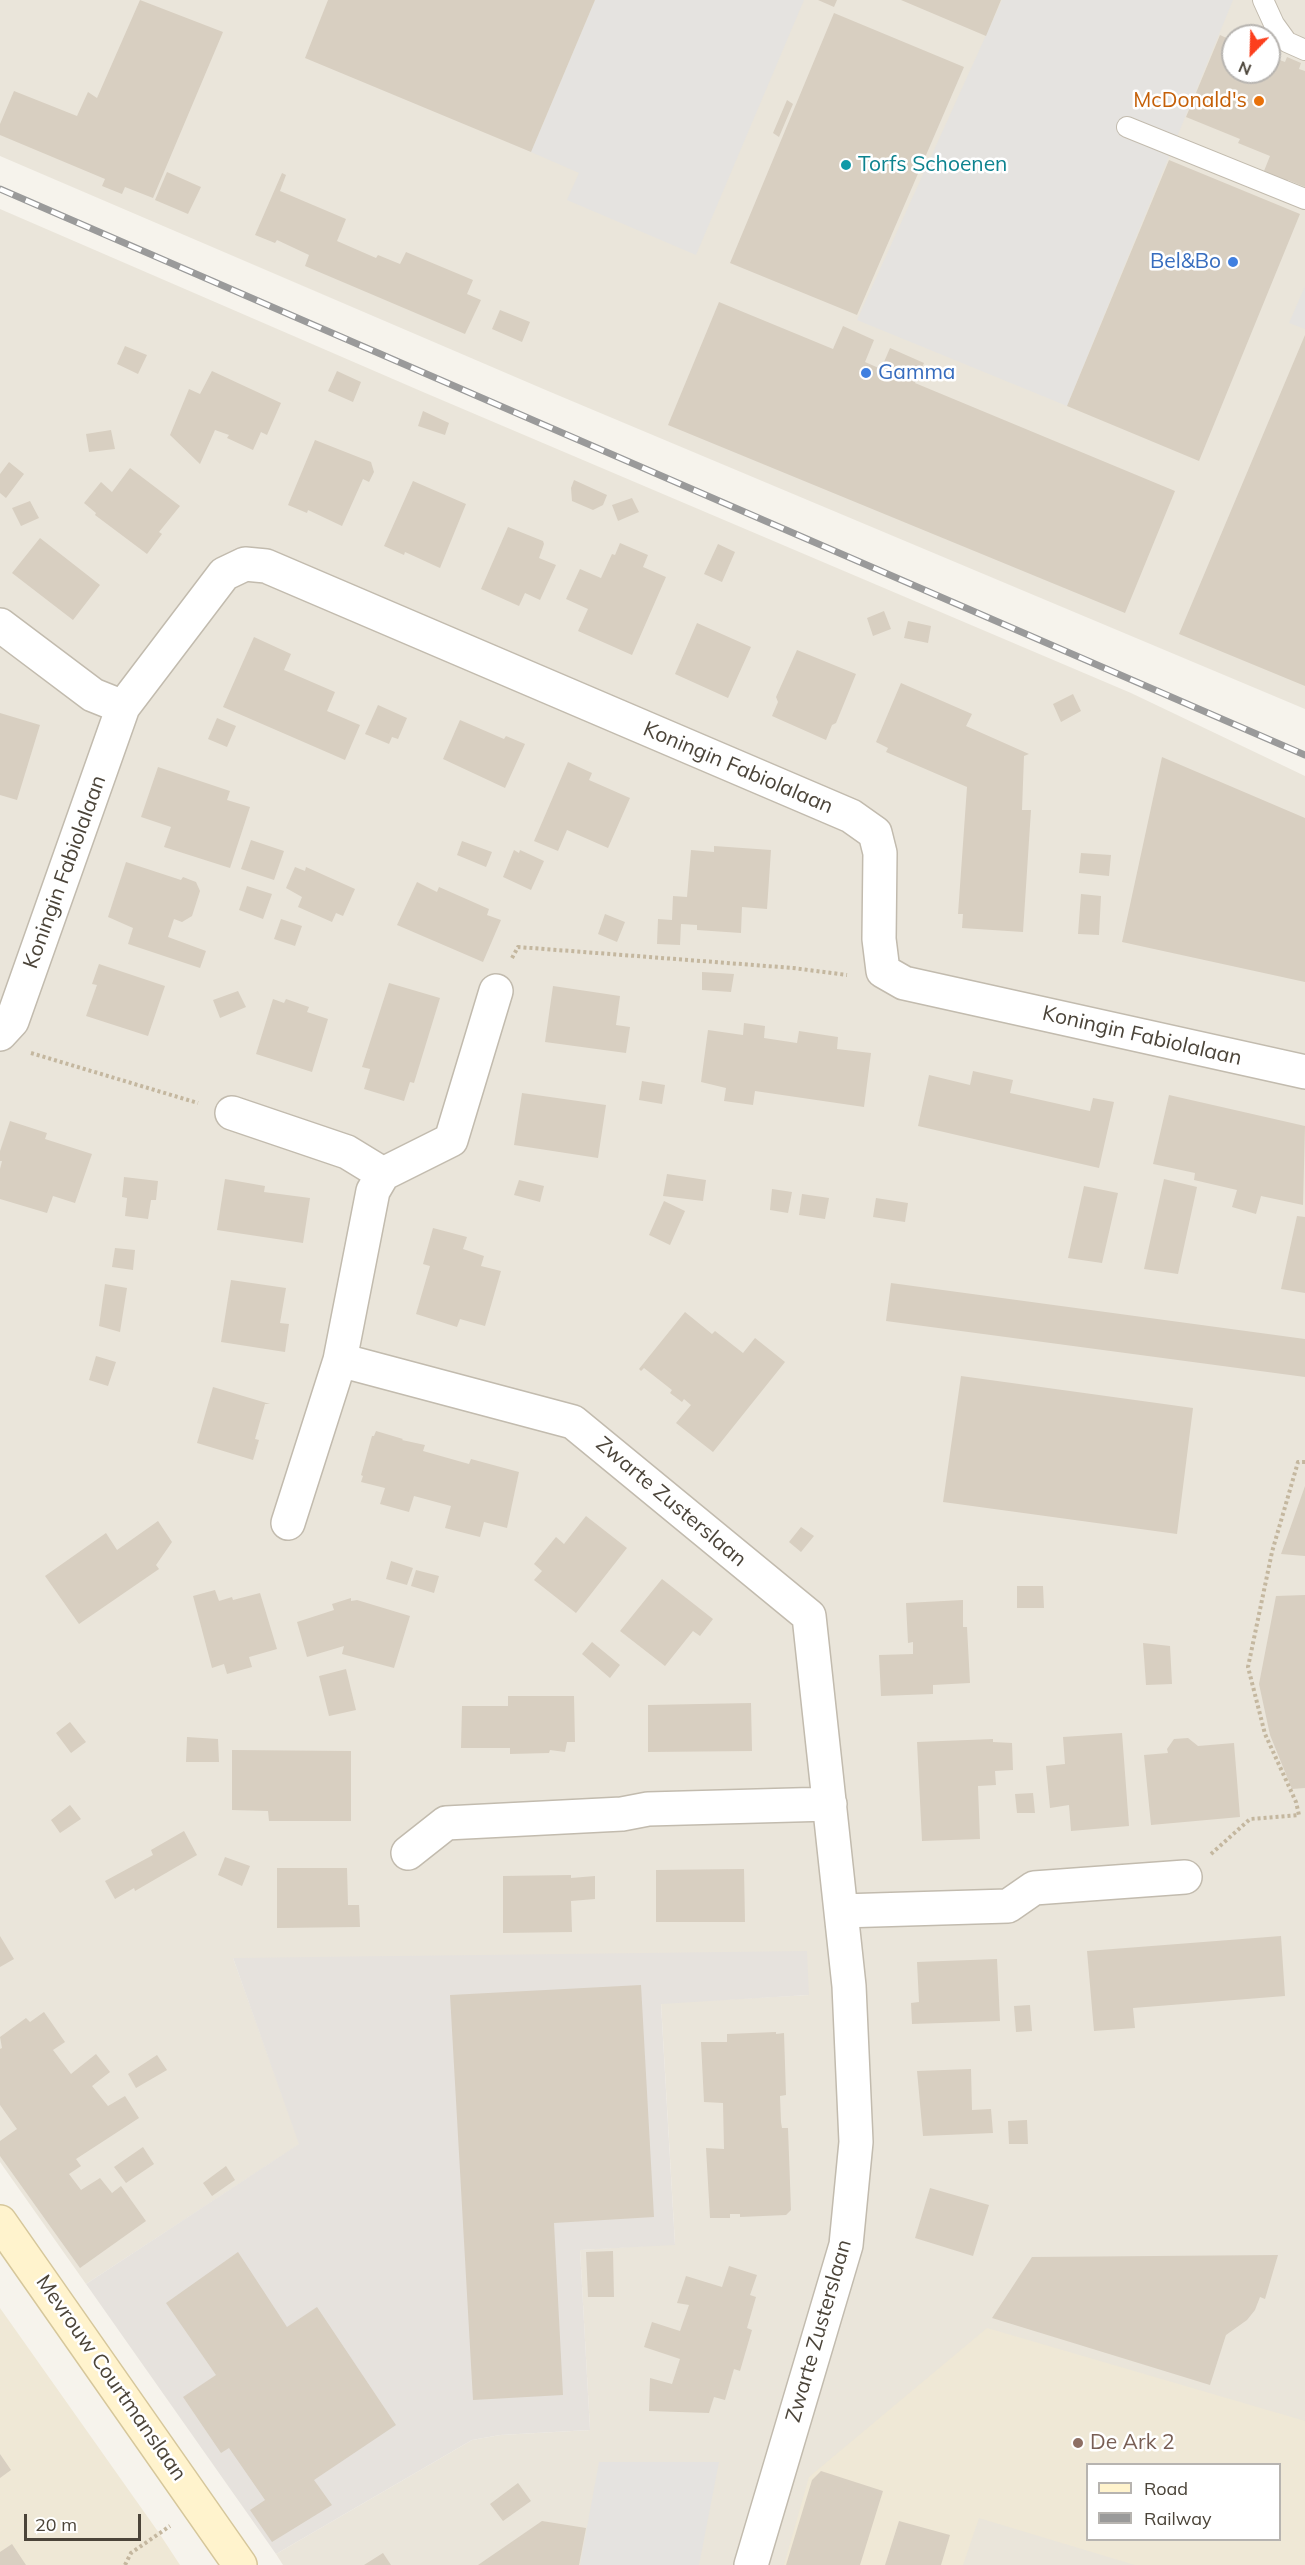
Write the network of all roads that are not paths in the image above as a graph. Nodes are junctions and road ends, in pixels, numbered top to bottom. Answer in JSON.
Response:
{"nodes":[{"id":1,"x":1263,"y":0,"type":"edge"},
{"id":2,"x":1305,"y":50,"type":"edge"},
{"id":3,"x":1127,"y":127,"type":"dead end"},
{"id":4,"x":1305,"y":199,"type":"edge"},
{"id":5,"x":0,"y":625,"type":"edge"},
{"id":6,"x":123,"y":707,"type":"junction"},
{"id":7,"x":496,"y":991,"type":"road end"},
{"id":8,"x":6,"y":1028,"type":"edge"},
{"id":9,"x":1305,"y":1072,"type":"edge"},
{"id":10,"x":232,"y":1113,"type":"road end"},
{"id":11,"x":383,"y":1174,"type":"junction"},
{"id":12,"x":340,"y":1359,"type":"junction"},
{"id":13,"x":288,"y":1523,"type":"dead end"},
{"id":14,"x":830,"y":1804,"type":"junction"},
{"id":15,"x":408,"y":1853,"type":"dead end"},
{"id":16,"x":1185,"y":1877,"type":"road end"},
{"id":17,"x":841,"y":1911,"type":"junction"},
{"id":18,"x":0,"y":2222,"type":"edge"},
{"id":19,"x":240,"y":2565,"type":"edge"},
{"id":20,"x":751,"y":2565,"type":"edge"}],
"edges":[{"from":1,"to":2,"type":"lane"},
{"from":3,"to":4,"type":"lane"},
{"from":5,"to":6,"type":"street"},
{"from":6,"to":8,"type":"street","name":"Koningin Fabiolalaan"},
{"from":6,"to":9,"type":"street","name":"Koningin Fabiolalaan"},
{"from":7,"to":11,"type":"street"},
{"from":10,"to":11,"type":"street"},
{"from":11,"to":12,"type":"street"},
{"from":12,"to":13,"type":"street"},
{"from":12,"to":14,"type":"street","name":"Zwarte Zusterslaan"},
{"from":14,"to":15,"type":"street"},
{"from":14,"to":17,"type":"street","name":"Zwarte Zusterslaan"},
{"from":16,"to":17,"type":"street"},
{"from":17,"to":20,"type":"street","name":"Zwarte Zusterslaan"},
{"from":18,"to":19,"type":"street","name":"Mevrouw Courtmanslaan"}]}
